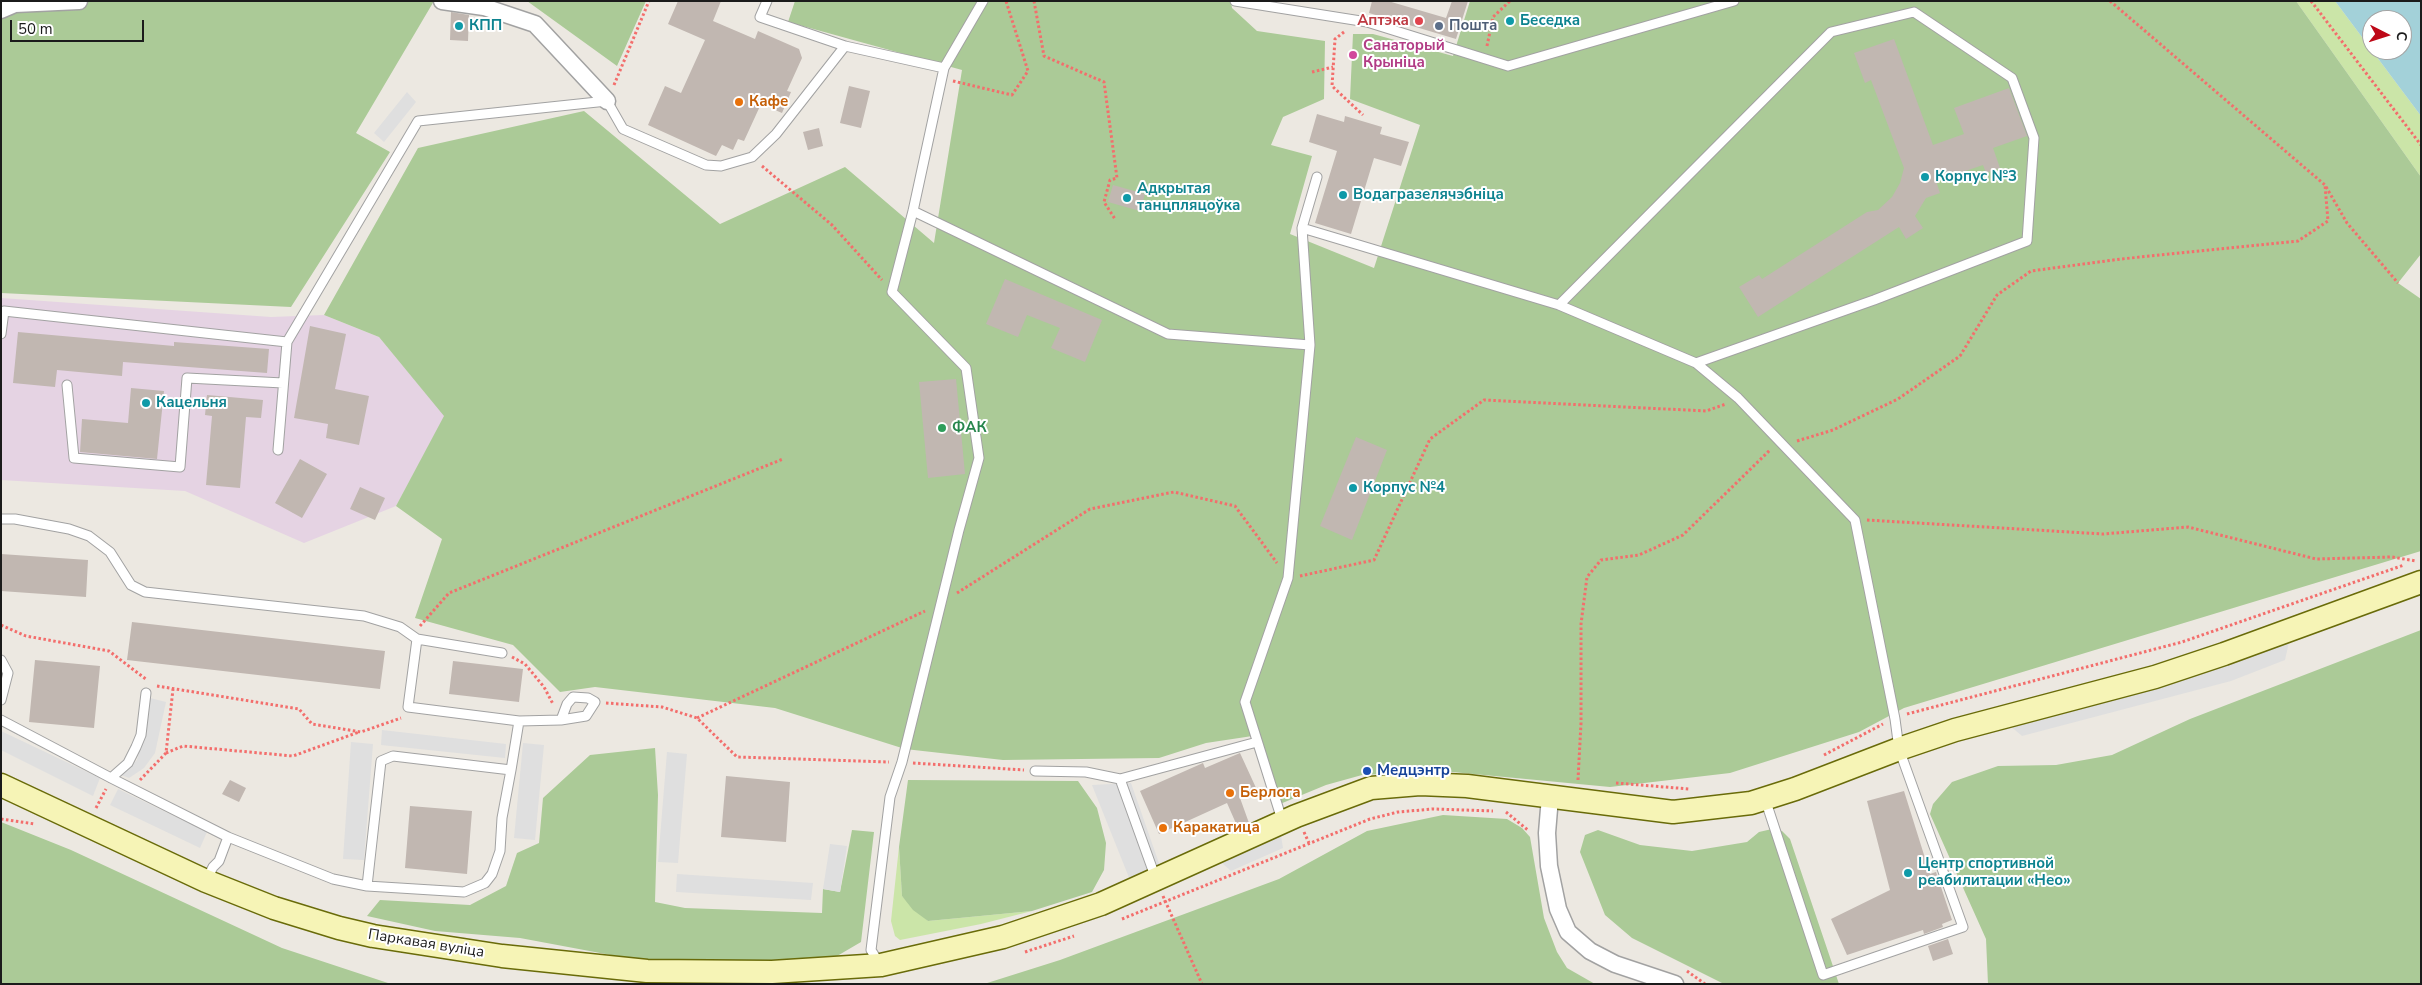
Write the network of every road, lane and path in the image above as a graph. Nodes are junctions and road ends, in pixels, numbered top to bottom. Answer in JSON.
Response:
{"nodes":[{"id":1,"x":79,"y":1,"type":"edge"},
{"id":2,"x":442,"y":1,"type":"edge"},
{"id":3,"x":649,"y":1,"type":"edge"},
{"id":4,"x":767,"y":1,"type":"edge"},
{"id":5,"x":983,"y":1,"type":"edge"},
{"id":6,"x":1006,"y":1,"type":"edge"},
{"id":7,"x":1034,"y":1,"type":"edge"},
{"id":8,"x":1235,"y":1,"type":"edge"},
{"id":9,"x":1510,"y":1,"type":"edge"},
{"id":10,"x":1734,"y":1,"type":"edge"},
{"id":11,"x":2110,"y":1,"type":"edge"},
{"id":12,"x":2311,"y":1,"type":"edge"},
{"id":13,"x":12,"y":5,"type":"edge"},
{"id":14,"x":503,"y":7,"type":"edge"},
{"id":15,"x":1359,"y":21,"type":"junction"},
{"id":16,"x":845,"y":46,"type":"junction"},
{"id":17,"x":1483,"y":58,"type":"junction"},
{"id":18,"x":1333,"y":66,"type":"junction"},
{"id":19,"x":944,"y":68,"type":"junction"},
{"id":20,"x":1312,"y":72,"type":"dead end"},
{"id":21,"x":607,"y":101,"type":"junction"},
{"id":22,"x":1363,"y":115,"type":"dead end"},
{"id":23,"x":2421,"y":145,"type":"edge"},
{"id":24,"x":752,"y":157,"type":"junction"},
{"id":25,"x":1317,"y":177,"type":"dead end"},
{"id":26,"x":2324,"y":185,"type":"junction"},
{"id":27,"x":913,"y":211,"type":"junction"},
{"id":28,"x":1115,"y":219,"type":"dead end"},
{"id":29,"x":1302,"y":228,"type":"junction"},
{"id":30,"x":2398,"y":284,"type":"dead end"},
{"id":31,"x":892,"y":292,"type":"junction"},
{"id":32,"x":1559,"y":305,"type":"junction"},
{"id":33,"x":3,"y":311,"type":"edge"},
{"id":34,"x":1,"y":334,"type":"edge"},
{"id":35,"x":287,"y":342,"type":"junction"},
{"id":36,"x":1310,"y":344,"type":"junction"},
{"id":37,"x":1696,"y":363,"type":"junction"},
{"id":38,"x":284,"y":383,"type":"junction"},
{"id":39,"x":67,"y":385,"type":"dead end"},
{"id":40,"x":1729,"y":403,"type":"dead end"},
{"id":41,"x":1765,"y":443,"type":"dead end"},
{"id":42,"x":1783,"y":445,"type":"junction"},
{"id":43,"x":1770,"y":449,"type":"junction"},
{"id":44,"x":278,"y":450,"type":"dead end"},
{"id":45,"x":1777,"y":456,"type":"dead end"},
{"id":46,"x":783,"y":459,"type":"dead end"},
{"id":47,"x":1,"y":520,"type":"edge"},
{"id":48,"x":1855,"y":520,"type":"junction"},
{"id":49,"x":2421,"y":559,"type":"edge"},
{"id":50,"x":2418,"y":572,"type":"edge"},
{"id":51,"x":1288,"y":578,"type":"junction"},
{"id":52,"x":942,"y":603,"type":"junction"},
{"id":53,"x":1,"y":625,"type":"edge"},
{"id":54,"x":417,"y":639,"type":"junction"},
{"id":55,"x":502,"y":653,"type":"joint"},
{"id":56,"x":1,"y":660,"type":"edge"},
{"id":57,"x":148,"y":680,"type":"dead end"},
{"id":58,"x":156,"y":686,"type":"dead end"},
{"id":59,"x":173,"y":689,"type":"junction"},
{"id":60,"x":146,"y":693,"type":"dead end"},
{"id":61,"x":1,"y":700,"type":"edge"},
{"id":62,"x":595,"y":702,"type":"junction"},
{"id":63,"x":425,"y":710,"type":"junction"},
{"id":64,"x":697,"y":718,"type":"junction"},
{"id":65,"x":1895,"y":719,"type":"junction"},
{"id":66,"x":1,"y":720,"type":"edge"},
{"id":67,"x":561,"y":720,"type":"junction"},
{"id":68,"x":519,"y":721,"type":"junction"},
{"id":69,"x":361,"y":732,"type":"junction"},
{"id":70,"x":1257,"y":742,"type":"junction"},
{"id":71,"x":1899,"y":749,"type":"junction"},
{"id":72,"x":166,"y":753,"type":"junction"},
{"id":73,"x":1816,"y":758,"type":"dead end"},
{"id":74,"x":902,"y":762,"type":"junction"},
{"id":75,"x":511,"y":770,"type":"junction"},
{"id":76,"x":1035,"y":771,"type":"joint"},
{"id":77,"x":111,"y":778,"type":"junction"},
{"id":78,"x":1120,"y":779,"type":"junction"},
{"id":79,"x":1578,"y":780,"type":"dead end"},
{"id":80,"x":1616,"y":783,"type":"dead end"},
{"id":81,"x":1,"y":785,"type":"edge"},
{"id":82,"x":132,"y":787,"type":"junction"},
{"id":83,"x":1697,"y":789,"type":"dead end"},
{"id":84,"x":1550,"y":797,"type":"junction"},
{"id":85,"x":1765,"y":799,"type":"junction"},
{"id":86,"x":95,"y":811,"type":"dead end"},
{"id":87,"x":1283,"y":823,"type":"junction"},
{"id":88,"x":1529,"y":831,"type":"dead end"},
{"id":89,"x":228,"y":837,"type":"junction"},
{"id":90,"x":1156,"y":879,"type":"junction"},
{"id":91,"x":206,"y":881,"type":"junction"},
{"id":92,"x":367,"y":886,"type":"junction"},
{"id":93,"x":1165,"y":902,"type":"junction"},
{"id":94,"x":1120,"y":919,"type":"dead end"},
{"id":95,"x":1083,"y":933,"type":"dead end"},
{"id":96,"x":1018,"y":954,"type":"dead end"},
{"id":97,"x":881,"y":965,"type":"junction"},
{"id":98,"x":1685,"y":970,"type":"dead end"},
{"id":99,"x":1202,"y":984,"type":"edge"},
{"id":100,"x":1675,"y":984,"type":"edge"},
{"id":101,"x":1704,"y":984,"type":"edge"}],
"edges":[{"from":1,"to":13,"type":"street"},
{"from":2,"to":14,"type":"street"},
{"from":3,"to":21,"type":"path"},
{"from":4,"to":16,"type":"lane"},
{"from":5,"to":19,"type":"lane"},
{"from":6,"to":19,"type":"path"},
{"from":7,"to":28,"type":"path"},
{"from":8,"to":15,"type":"lane"},
{"from":9,"to":17,"type":"path"},
{"from":10,"to":17,"type":"lane"},
{"from":11,"to":26,"type":"path"},
{"from":12,"to":23,"type":"path"},
{"from":14,"to":21,"type":"street"},
{"from":15,"to":17,"type":"lane"},
{"from":15,"to":18,"type":"path"},
{"from":16,"to":19,"type":"lane"},
{"from":16,"to":24,"type":"lane"},
{"from":18,"to":20,"type":"path"},
{"from":18,"to":22,"type":"path"},
{"from":19,"to":27,"type":"lane"},
{"from":21,"to":24,"type":"lane"},
{"from":21,"to":35,"type":"lane"},
{"from":24,"to":31,"type":"path"},
{"from":25,"to":29,"type":"lane"},
{"from":26,"to":30,"type":"path"},
{"from":26,"to":42,"type":"path"},
{"from":27,"to":31,"type":"lane"},
{"from":27,"to":36,"type":"lane"},
{"from":29,"to":32,"type":"lane"},
{"from":29,"to":36,"type":"lane"},
{"from":31,"to":52,"type":"lane"},
{"from":32,"to":37,"type":"lane"},
{"from":32,"to":37,"type":"lane"},
{"from":33,"to":34,"type":"lane"},
{"from":33,"to":35,"type":"lane"},
{"from":35,"to":38,"type":"lane"},
{"from":36,"to":51,"type":"lane"},
{"from":37,"to":42,"type":"lane"},
{"from":38,"to":39,"type":"lane"},
{"from":38,"to":44,"type":"lane"},
{"from":40,"to":51,"type":"path"},
{"from":41,"to":43,"type":"path"},
{"from":42,"to":43,"type":"path"},
{"from":42,"to":48,"type":"lane"},
{"from":43,"to":45,"type":"path"},
{"from":43,"to":79,"type":"path"},
{"from":46,"to":54,"type":"path"},
{"from":47,"to":54,"type":"lane"},
{"from":48,"to":50,"type":"path"},
{"from":48,"to":65,"type":"lane"},
{"from":49,"to":50,"type":"path"},
{"from":50,"to":65,"type":"path"},
{"from":50,"to":71,"type":"street","name":"Паркавая вуліца"},
{"from":51,"to":52,"type":"path"},
{"from":51,"to":70,"type":"lane"},
{"from":52,"to":64,"type":"path"},
{"from":52,"to":74,"type":"lane"},
{"from":53,"to":57,"type":"path"},
{"from":54,"to":55,"type":"lane"},
{"from":54,"to":63,"type":"lane"},
{"from":55,"to":67,"type":"path"},
{"from":56,"to":61,"type":"lane"},
{"from":58,"to":59,"type":"path"},
{"from":59,"to":69,"type":"path"},
{"from":59,"to":72,"type":"path"},
{"from":60,"to":77,"type":"lane"},
{"from":62,"to":64,"type":"path"},
{"from":62,"to":67,"type":"lane"},
{"from":62,"to":67,"type":"lane"},
{"from":63,"to":68,"type":"lane"},
{"from":63,"to":69,"type":"path"},
{"from":64,"to":74,"type":"path"},
{"from":65,"to":71,"type":"lane"},
{"from":65,"to":73,"type":"path"},
{"from":66,"to":77,"type":"lane"},
{"from":67,"to":68,"type":"lane"},
{"from":68,"to":75,"type":"lane"},
{"from":69,"to":72,"type":"path"},
{"from":70,"to":78,"type":"lane"},
{"from":70,"to":87,"type":"lane"},
{"from":71,"to":85,"type":"street","name":"Паркавая вуліца"},
{"from":71,"to":85,"type":"lane"},
{"from":72,"to":82,"type":"path"},
{"from":74,"to":76,"type":"path"},
{"from":74,"to":97,"type":"lane"},
{"from":75,"to":92,"type":"lane"},
{"from":75,"to":92,"type":"lane"},
{"from":76,"to":78,"type":"lane"},
{"from":77,"to":82,"type":"lane"},
{"from":77,"to":86,"type":"path"},
{"from":78,"to":90,"type":"lane"},
{"from":80,"to":83,"type":"path"},
{"from":81,"to":91,"type":"street","name":"Паркавая вуліца"},
{"from":82,"to":89,"type":"lane"},
{"from":84,"to":85,"type":"street","name":"Паркавая вуліца"},
{"from":84,"to":87,"type":"street","name":"Паркавая вуліца"},
{"from":84,"to":100,"type":"street"},
{"from":87,"to":90,"type":"street","name":"Паркавая вуліца"},
{"from":88,"to":93,"type":"path"},
{"from":89,"to":91,"type":"lane"},
{"from":89,"to":92,"type":"lane"},
{"from":90,"to":93,"type":"path"},
{"from":90,"to":97,"type":"street","name":"Паркавая вуліца"},
{"from":91,"to":97,"type":"street","name":"Паркавая вуліца"},
{"from":93,"to":94,"type":"path"},
{"from":93,"to":99,"type":"path"},
{"from":95,"to":96,"type":"path"},
{"from":98,"to":101,"type":"path"}]}
